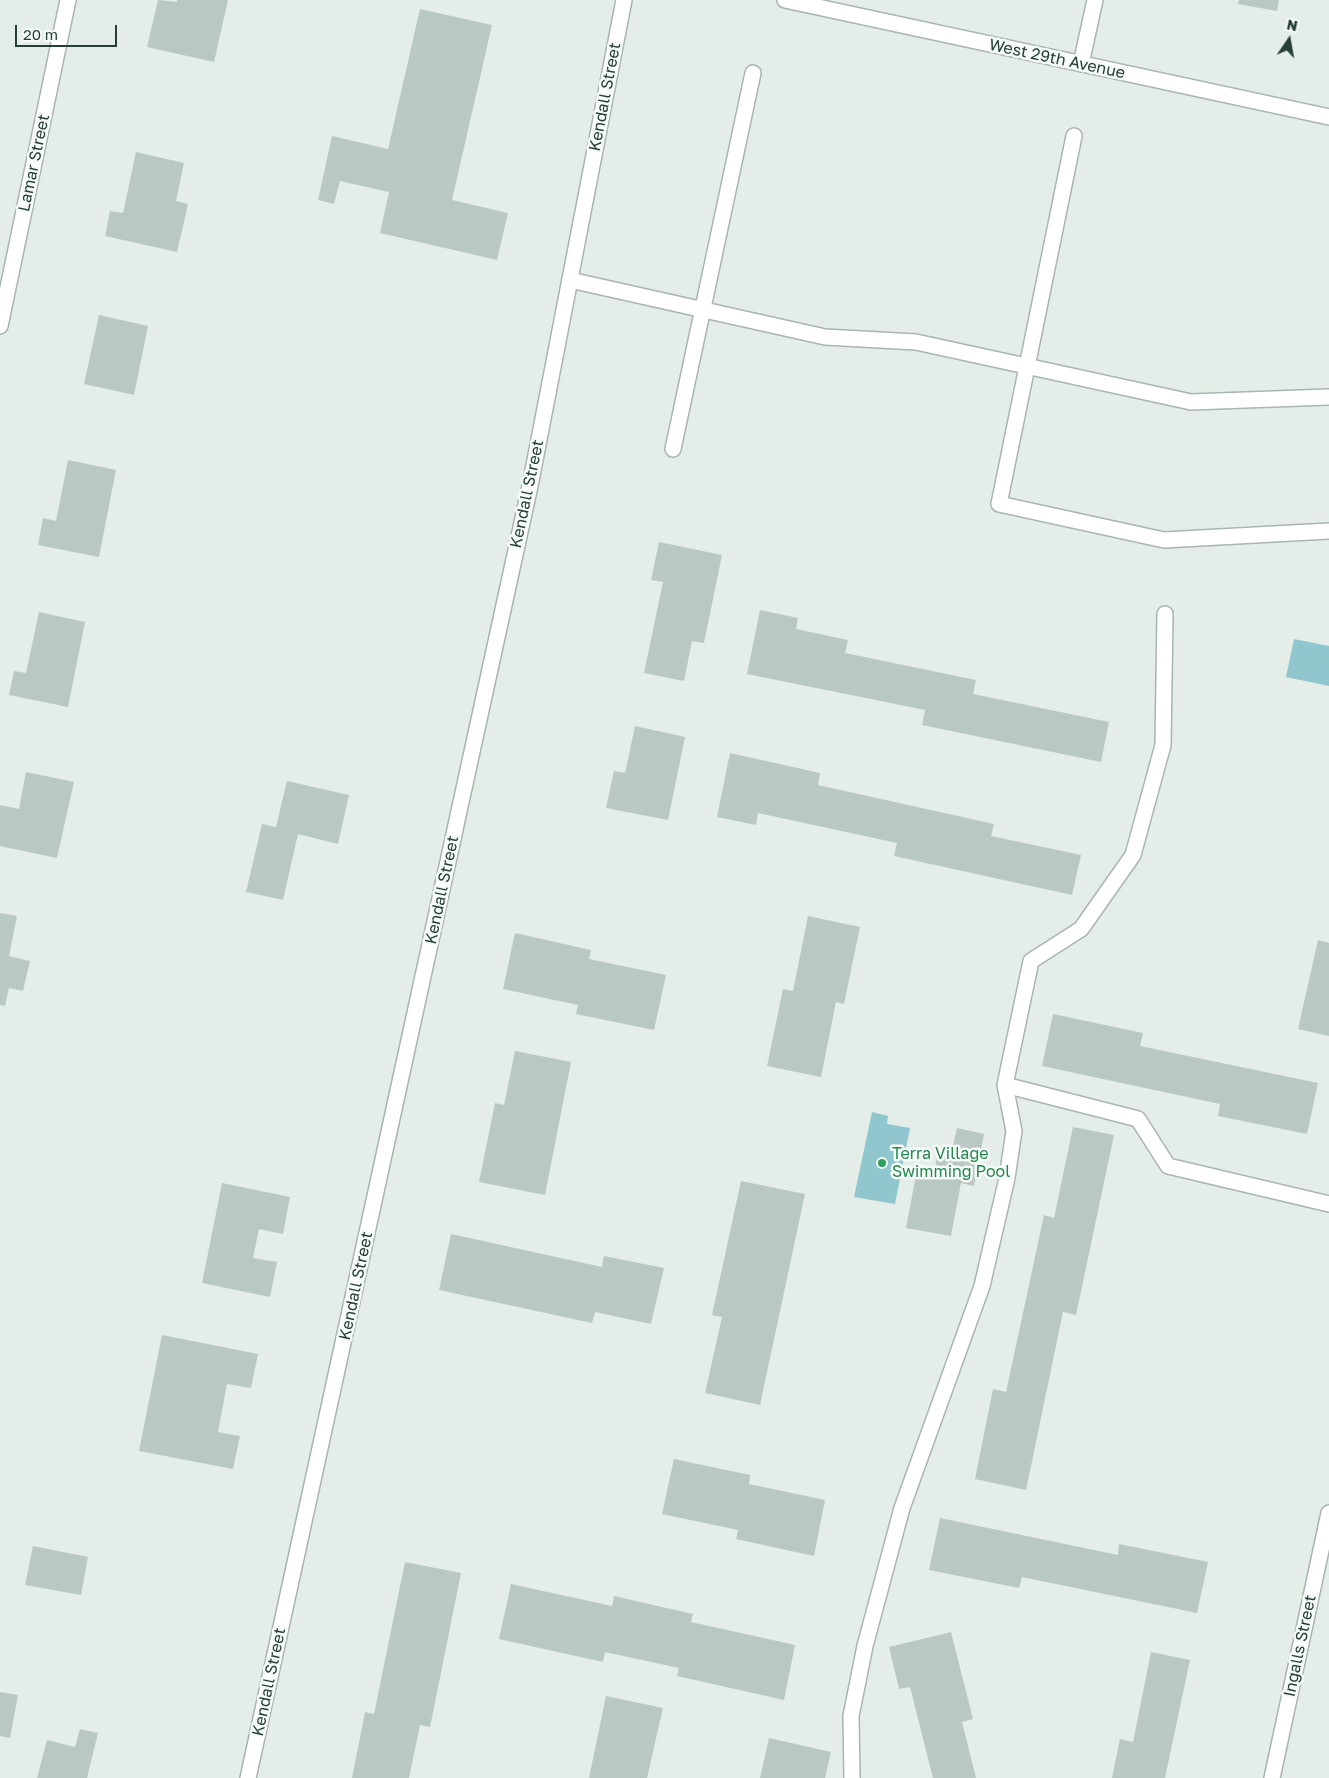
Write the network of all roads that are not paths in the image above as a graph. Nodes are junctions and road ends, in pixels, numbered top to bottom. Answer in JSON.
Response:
{"nodes":[{"id":1,"x":68,"y":0,"type":"edge"},
{"id":2,"x":624,"y":0,"type":"edge"},
{"id":3,"x":785,"y":0,"type":"edge"},
{"id":4,"x":1095,"y":0,"type":"edge"},
{"id":5,"x":1081,"y":64,"type":"junction"},
{"id":6,"x":753,"y":73,"type":"dead end"},
{"id":7,"x":1329,"y":117,"type":"edge"},
{"id":8,"x":1074,"y":136,"type":"dead end"},
{"id":9,"x":570,"y":280,"type":"junction"},
{"id":10,"x":701,"y":309,"type":"junction"},
{"id":11,"x":0,"y":326,"type":"edge"},
{"id":12,"x":1028,"y":366,"type":"junction"},
{"id":13,"x":1329,"y":397,"type":"edge"},
{"id":14,"x":673,"y":449,"type":"dead end"},
{"id":15,"x":1329,"y":531,"type":"edge"},
{"id":16,"x":1165,"y":614,"type":"dead end"},
{"id":17,"x":1005,"y":1085,"type":"junction"},
{"id":18,"x":1329,"y":1204,"type":"edge"},
{"id":19,"x":1329,"y":1513,"type":"edge"},
{"id":20,"x":248,"y":1778,"type":"edge"},
{"id":21,"x":852,"y":1778,"type":"edge"},
{"id":22,"x":1272,"y":1778,"type":"edge"}],
"edges":[{"from":1,"to":11,"type":"street","name":"Lamar Street"},
{"from":2,"to":9,"type":"street","name":"Kendall Street"},
{"from":3,"to":5,"type":"street","name":"West 29th Avenue"},
{"from":4,"to":5,"type":"street"},
{"from":5,"to":7,"type":"street","name":"West 29th Avenue"},
{"from":6,"to":10,"type":"street"},
{"from":8,"to":12,"type":"street"},
{"from":9,"to":10,"type":"street"},
{"from":9,"to":20,"type":"street","name":"Kendall Street"},
{"from":10,"to":12,"type":"street"},
{"from":10,"to":14,"type":"street"},
{"from":12,"to":13,"type":"street"},
{"from":12,"to":15,"type":"street"},
{"from":16,"to":17,"type":"street"},
{"from":17,"to":18,"type":"street"},
{"from":17,"to":21,"type":"street"},
{"from":19,"to":22,"type":"street","name":"Ingalls Street"}]}
